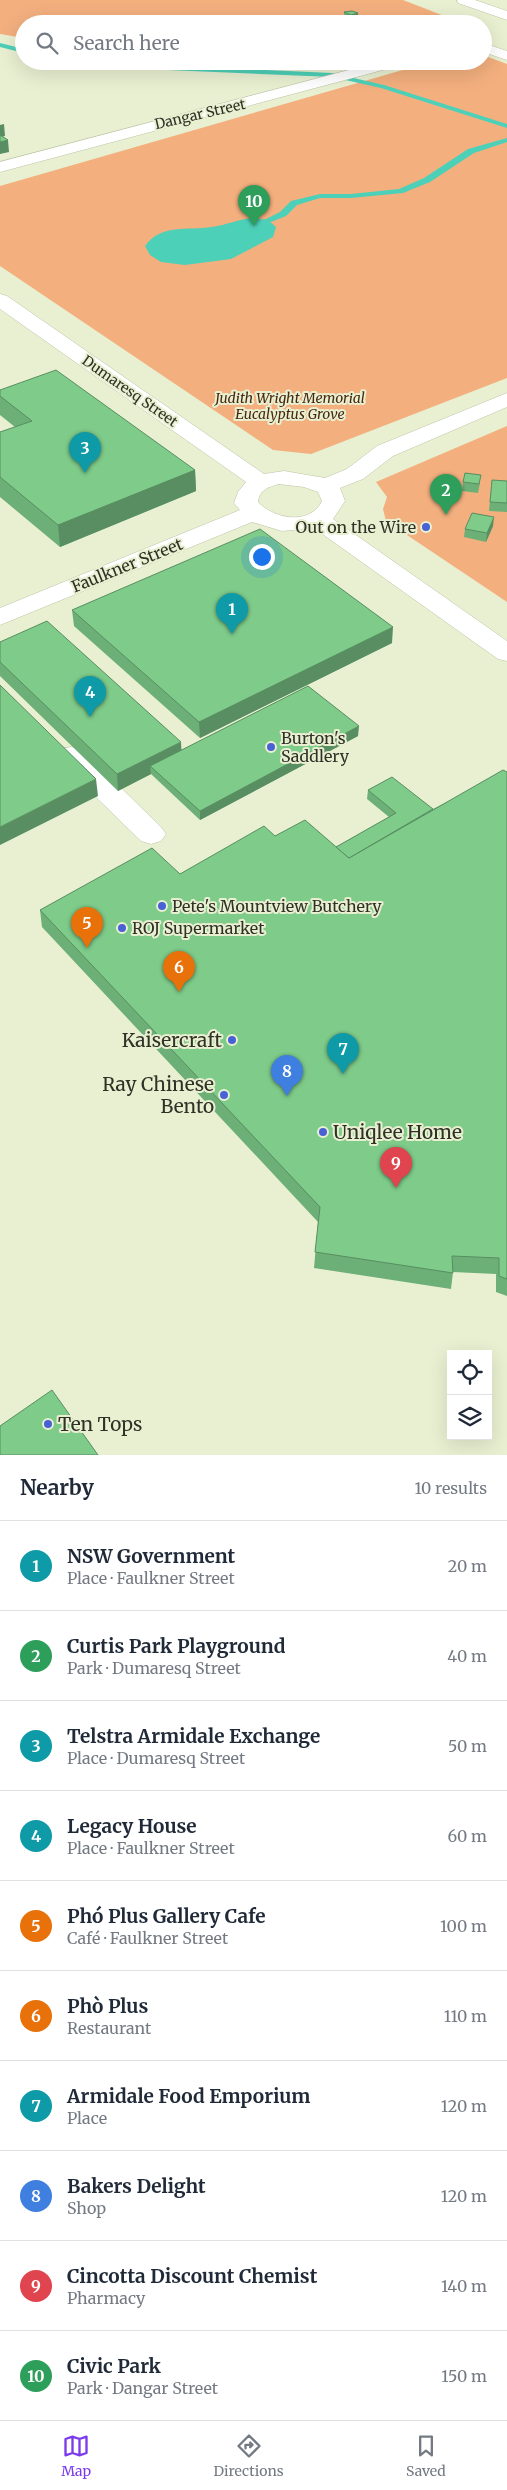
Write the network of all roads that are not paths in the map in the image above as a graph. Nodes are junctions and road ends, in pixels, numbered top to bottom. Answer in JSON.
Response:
{"nodes":[{"id":1,"x":463,"y":0,"type":"edge"},
{"id":2,"x":507,"y":16,"type":"edge"},
{"id":3,"x":492,"y":45,"type":"edge"},
{"id":4,"x":507,"y":56,"type":"edge"},
{"id":5,"x":366,"y":70,"type":"edge"},
{"id":6,"x":0,"y":167,"type":"edge"},
{"id":7,"x":0,"y":300,"type":"edge"},
{"id":8,"x":507,"y":399,"type":"edge"},
{"id":9,"x":261,"y":482,"type":"junction"},
{"id":10,"x":324,"y":487,"type":"junction"},
{"id":11,"x":254,"y":513,"type":"junction"},
{"id":12,"x":317,"y":519,"type":"junction"},
{"id":13,"x":0,"y":617,"type":"edge"},
{"id":14,"x":507,"y":653,"type":"edge"},
{"id":15,"x":55,"y":740,"type":"edge"},
{"id":16,"x":151,"y":834,"type":"dead end"}],
"edges":[{"from":1,"to":2,"type":"street"},
{"from":3,"to":4,"type":"street"},
{"from":5,"to":6,"type":"street","name":"Dangar Street"},
{"from":7,"to":9,"type":"street","name":"Dumaresq Street"},
{"from":8,"to":10,"type":"street"},
{"from":9,"to":10,"type":"street"},
{"from":9,"to":11,"type":"street"},
{"from":10,"to":12,"type":"street"},
{"from":11,"to":12,"type":"street"},
{"from":11,"to":13,"type":"street","name":"Faulkner Street"},
{"from":12,"to":14,"type":"street"},
{"from":15,"to":16,"type":"street"}]}
